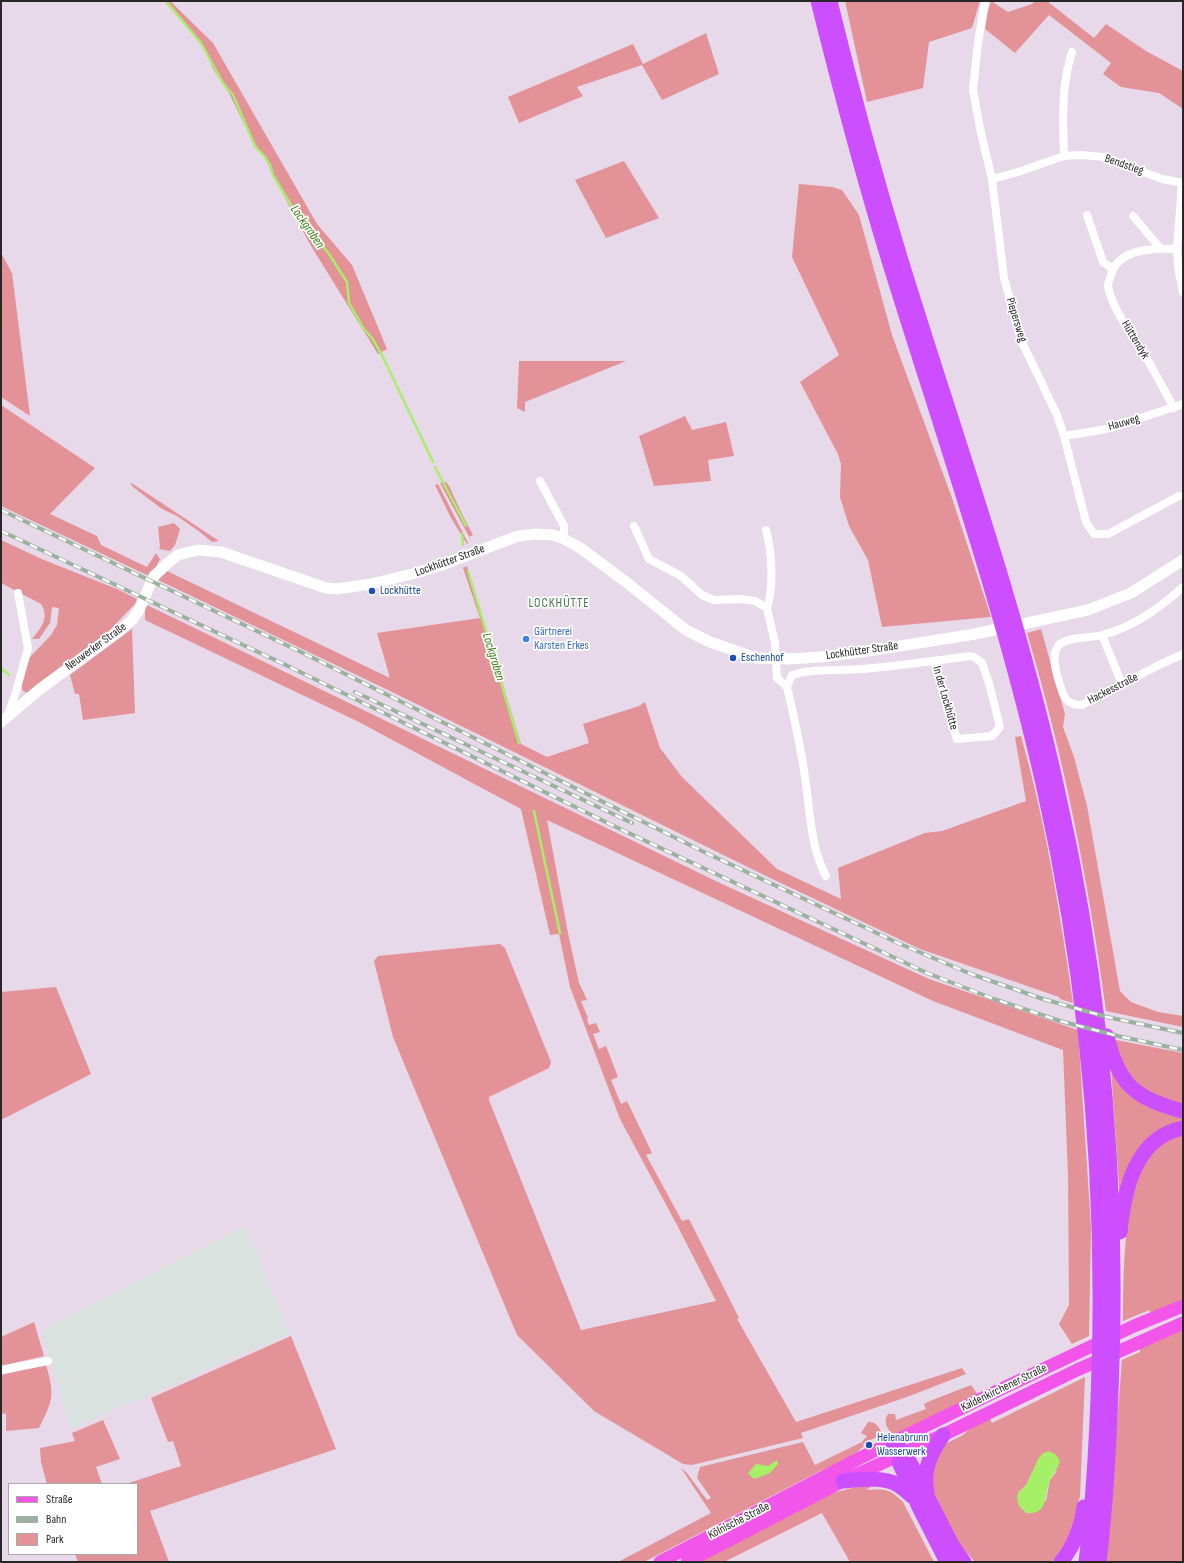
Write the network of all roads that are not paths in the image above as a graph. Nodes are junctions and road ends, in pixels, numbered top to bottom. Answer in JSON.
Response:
{"nodes":[{"id":1,"x":818,"y":1,"type":"edge"},
{"id":2,"x":830,"y":1,"type":"edge"},
{"id":3,"x":986,"y":1,"type":"edge"},
{"id":4,"x":1072,"y":52,"type":"dead end"},
{"id":5,"x":1064,"y":156,"type":"junction"},
{"id":6,"x":992,"y":179,"type":"junction"},
{"id":7,"x":1182,"y":183,"type":"edge"},
{"id":8,"x":1087,"y":215,"type":"dead end"},
{"id":9,"x":1134,"y":216,"type":"dead end"},
{"id":10,"x":1160,"y":248,"type":"junction"},
{"id":11,"x":1177,"y":249,"type":"junction"},
{"id":12,"x":1113,"y":269,"type":"junction"},
{"id":13,"x":1183,"y":292,"type":"edge"},
{"id":14,"x":1183,"y":404,"type":"edge"},
{"id":15,"x":1174,"y":408,"type":"junction"},
{"id":16,"x":1064,"y":436,"type":"junction"},
{"id":17,"x":540,"y":481,"type":"dead end"},
{"id":18,"x":1179,"y":496,"type":"dead end"},
{"id":19,"x":634,"y":526,"type":"dead end"},
{"id":20,"x":766,"y":530,"type":"dead end"},
{"id":21,"x":562,"y":538,"type":"junction"},
{"id":22,"x":1183,"y":560,"type":"edge"},
{"id":23,"x":1183,"y":587,"type":"edge"},
{"id":24,"x":331,"y":588,"type":"joint"},
{"id":25,"x":18,"y":593,"type":"dead end"},
{"id":26,"x":767,"y":608,"type":"junction"},
{"id":27,"x":1102,"y":635,"type":"junction"},
{"id":28,"x":1183,"y":654,"type":"edge"},
{"id":29,"x":777,"y":659,"type":"junction"},
{"id":30,"x":934,"y":661,"type":"junction"},
{"id":31,"x":1122,"y":684,"type":"junction"},
{"id":32,"x":787,"y":687,"type":"junction"},
{"id":33,"x":4,"y":718,"type":"edge"},
{"id":34,"x":826,"y":876,"type":"dead end"},
{"id":35,"x":1090,"y":963,"type":"junction"},
{"id":36,"x":1183,"y":1111,"type":"edge"},
{"id":37,"x":1183,"y":1128,"type":"edge"},
{"id":38,"x":1183,"y":1306,"type":"edge"},
{"id":39,"x":1114,"y":1319,"type":"junction"},
{"id":40,"x":1183,"y":1323,"type":"edge"},
{"id":41,"x":48,"y":1361,"type":"dead end"},
{"id":42,"x":1,"y":1370,"type":"edge"},
{"id":43,"x":1097,"y":1417,"type":"junction"},
{"id":44,"x":944,"y":1435,"type":"junction"},
{"id":45,"x":898,"y":1451,"type":"junction"},
{"id":46,"x":843,"y":1481,"type":"junction"},
{"id":47,"x":824,"y":1484,"type":"junction"},
{"id":48,"x":924,"y":1503,"type":"junction"},
{"id":49,"x":660,"y":1562,"type":"edge"},
{"id":50,"x":687,"y":1562,"type":"edge"},
{"id":51,"x":947,"y":1562,"type":"edge"},
{"id":52,"x":964,"y":1562,"type":"edge"},
{"id":53,"x":1061,"y":1562,"type":"edge"},
{"id":54,"x":1086,"y":1562,"type":"edge"},
{"id":55,"x":1099,"y":1562,"type":"edge"}],
"edges":[{"from":1,"to":43,"type":"highway"},
{"from":2,"to":35,"type":"highway"},
{"from":3,"to":6,"type":"street","name":"Piepersweg"},
{"from":4,"to":5,"type":"street"},
{"from":5,"to":6,"type":"street","name":"Bendstieg"},
{"from":5,"to":7,"type":"street","name":"Bendstieg"},
{"from":6,"to":16,"type":"street","name":"Piepersweg"},
{"from":7,"to":11,"type":"street"},
{"from":8,"to":12,"type":"street"},
{"from":9,"to":10,"type":"street"},
{"from":10,"to":11,"type":"street"},
{"from":10,"to":12,"type":"street"},
{"from":11,"to":13,"type":"street"},
{"from":12,"to":15,"type":"street","name":"Hüttendyk"},
{"from":14,"to":15,"type":"street","name":"Hauweg"},
{"from":15,"to":16,"type":"street","name":"Hauweg"},
{"from":16,"to":18,"type":"street","name":"Piepersweg"},
{"from":17,"to":21,"type":"street"},
{"from":19,"to":26,"type":"street"},
{"from":20,"to":26,"type":"street"},
{"from":21,"to":24,"type":"street","name":"Lockhütter Straße"},
{"from":21,"to":29,"type":"street","name":"Lockhütter Straße"},
{"from":22,"to":29,"type":"street","name":"Lockhütter Straße"},
{"from":23,"to":27,"type":"street"},
{"from":24,"to":33,"type":"street","name":"Neuwerker Straße"},
{"from":25,"to":33,"type":"street","name":"Neuwerker Straße"},
{"from":26,"to":29,"type":"street"},
{"from":27,"to":31,"type":"street"},
{"from":27,"to":31,"type":"street","name":"Hackesstraße"},
{"from":28,"to":31,"type":"street","name":"Hackesstraße"},
{"from":29,"to":32,"type":"street"},
{"from":30,"to":30,"type":"street","name":"In der Lockhütte"},
{"from":30,"to":32,"type":"street","name":"In der Lockhütte"},
{"from":32,"to":34,"type":"street"},
{"from":35,"to":36,"type":"highway"},
{"from":35,"to":39,"type":"highway"},
{"from":37,"to":39,"type":"highway"},
{"from":38,"to":45,"type":"main road","name":"Kaldenkirchener Straße"},
{"from":39,"to":55,"type":"highway"},
{"from":40,"to":44,"type":"main road","name":"Kaldenkirchener Straße"},
{"from":41,"to":42,"type":"street"},
{"from":43,"to":53,"type":"highway"},
{"from":43,"to":54,"type":"highway"},
{"from":44,"to":45,"type":"main road","name":"Kaldenkirchener Straße"},
{"from":44,"to":48,"type":"highway"},
{"from":45,"to":46,"type":"main road","name":"Kaldenkirchener Straße"},
{"from":45,"to":47,"type":"main road","name":"Kaldenkirchener Straße"},
{"from":45,"to":48,"type":"highway"},
{"from":46,"to":47,"type":"main road","name":"Kaldenkirchener Straße"},
{"from":46,"to":48,"type":"highway"},
{"from":47,"to":49,"type":"main road","name":"Kölnische Straße"},
{"from":47,"to":50,"type":"main road","name":"Kölnische Straße"},
{"from":48,"to":51,"type":"highway"},
{"from":48,"to":52,"type":"highway"}]}
